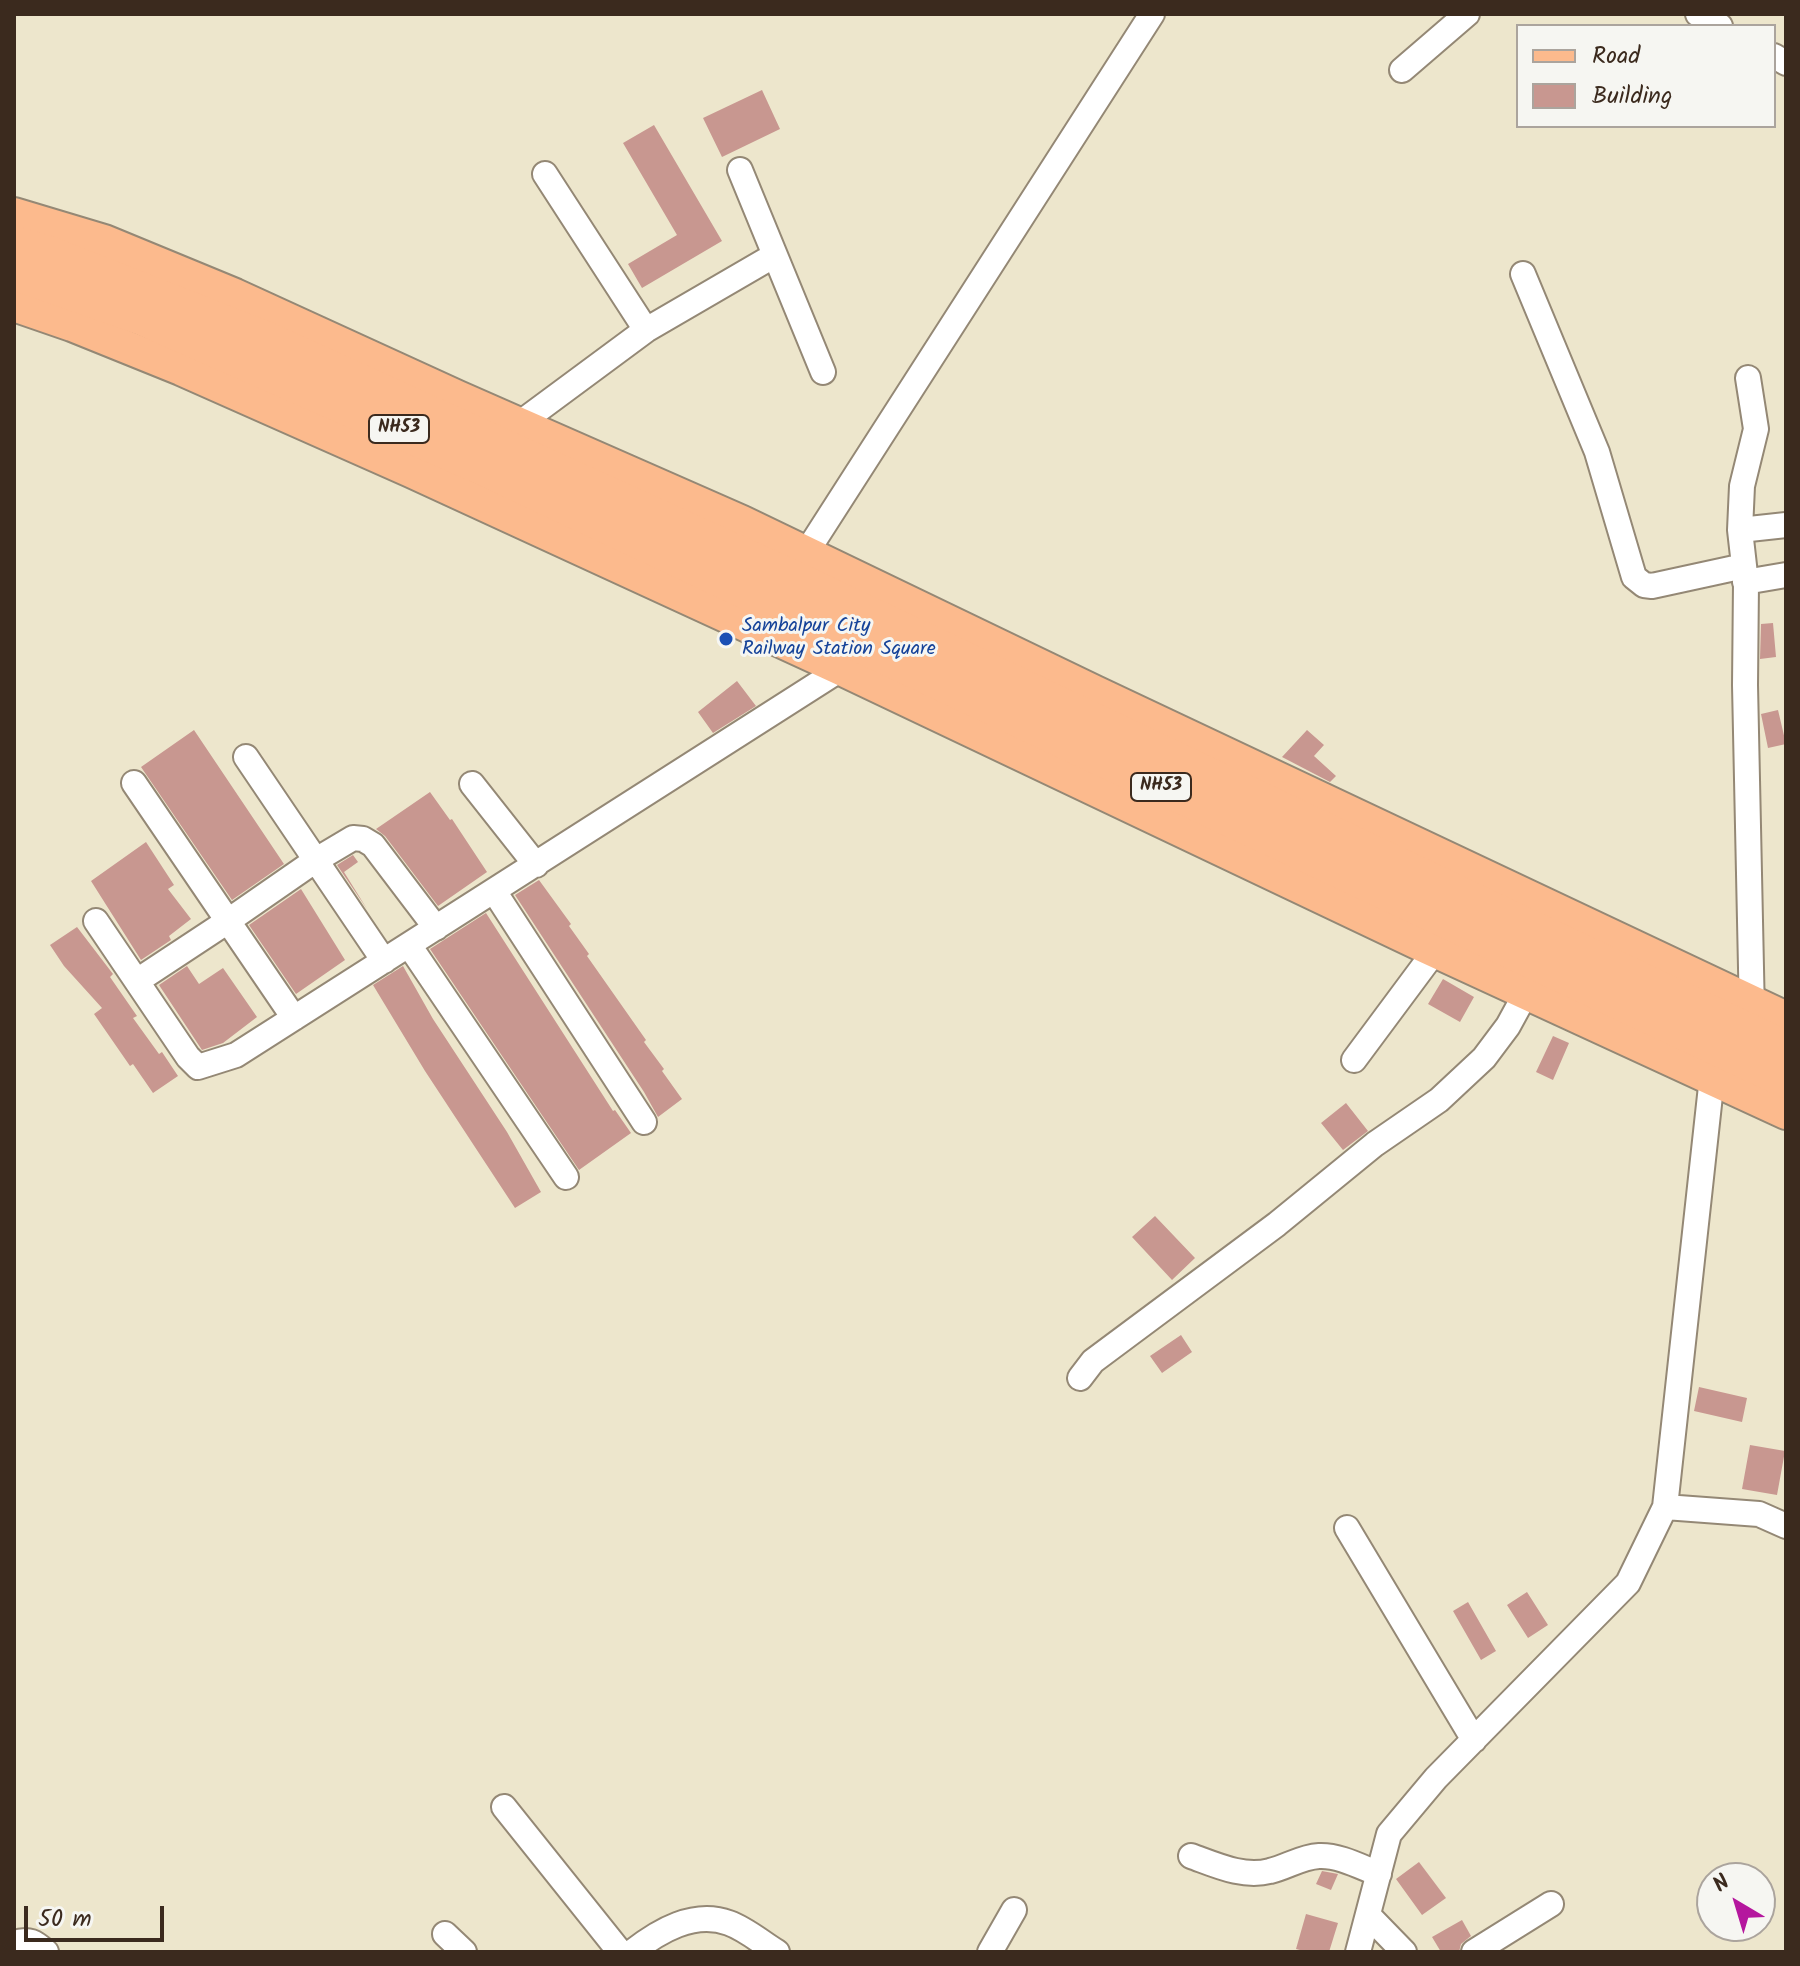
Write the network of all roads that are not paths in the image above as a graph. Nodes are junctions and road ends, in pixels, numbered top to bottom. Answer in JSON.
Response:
{"nodes":[{"id":1,"x":1152,"y":14,"type":"edge"},
{"id":2,"x":1467,"y":14,"type":"edge"},
{"id":3,"x":1698,"y":14,"type":"edge"},
{"id":4,"x":1716,"y":24,"type":"edge"},
{"id":5,"x":1402,"y":70,"type":"dead end"},
{"id":6,"x":740,"y":170,"type":"dead end"},
{"id":7,"x":545,"y":174,"type":"dead end"},
{"id":8,"x":14,"y":214,"type":"edge"},
{"id":9,"x":14,"y":244,"type":"edge"},
{"id":10,"x":775,"y":255,"type":"junction"},
{"id":11,"x":14,"y":272,"type":"edge"},
{"id":12,"x":1523,"y":274,"type":"dead end"},
{"id":13,"x":14,"y":305,"type":"edge"},
{"id":14,"x":646,"y":330,"type":"junction"},
{"id":15,"x":823,"y":372,"type":"dead end"},
{"id":16,"x":1748,"y":378,"type":"dead end"},
{"id":17,"x":519,"y":424,"type":"junction"},
{"id":18,"x":1786,"y":525,"type":"edge"},
{"id":19,"x":1740,"y":530,"type":"junction"},
{"id":20,"x":1745,"y":574,"type":"junction"},
{"id":21,"x":1786,"y":575,"type":"edge"},
{"id":22,"x":784,"y":592,"type":"junction"},
{"id":23,"x":841,"y":669,"type":"junction"},
{"id":24,"x":246,"y":757,"type":"dead end"},
{"id":25,"x":134,"y":783,"type":"dead end"},
{"id":26,"x":472,"y":784,"type":"dead end"},
{"id":27,"x":316,"y":860,"type":"junction"},
{"id":28,"x":536,"y":865,"type":"junction"},
{"id":29,"x":494,"y":891,"type":"junction"},
{"id":30,"x":96,"y":921,"type":"dead end"},
{"id":31,"x":228,"y":921,"type":"junction"},
{"id":32,"x":436,"y":928,"type":"junction"},
{"id":33,"x":409,"y":945,"type":"junction"},
{"id":34,"x":1435,"y":951,"type":"junction"},
{"id":35,"x":384,"y":961,"type":"junction"},
{"id":36,"x":137,"y":981,"type":"junction"},
{"id":37,"x":1526,"y":993,"type":"junction"},
{"id":38,"x":1752,"y":1017,"type":"junction"},
{"id":39,"x":294,"y":1018,"type":"junction"},
{"id":40,"x":1786,"y":1018,"type":"edge"},
{"id":41,"x":1786,"y":1049,"type":"edge"},
{"id":42,"x":1354,"y":1060,"type":"dead end"},
{"id":43,"x":1712,"y":1077,"type":"junction"},
{"id":44,"x":1786,"y":1080,"type":"edge"},
{"id":45,"x":1786,"y":1113,"type":"edge"},
{"id":46,"x":644,"y":1122,"type":"dead end"},
{"id":47,"x":566,"y":1177,"type":"dead end"},
{"id":48,"x":1080,"y":1378,"type":"dead end"},
{"id":49,"x":1665,"y":1507,"type":"junction"},
{"id":50,"x":1786,"y":1526,"type":"edge"},
{"id":51,"x":1347,"y":1528,"type":"dead end"},
{"id":52,"x":1474,"y":1740,"type":"junction"},
{"id":53,"x":504,"y":1807,"type":"dead end"},
{"id":54,"x":1191,"y":1856,"type":"dead end"},
{"id":55,"x":1379,"y":1874,"type":"junction"},
{"id":56,"x":1551,"y":1904,"type":"dead end"},
{"id":57,"x":1014,"y":1910,"type":"dead end"},
{"id":58,"x":1368,"y":1915,"type":"junction"},
{"id":59,"x":445,"y":1934,"type":"dead end"},
{"id":60,"x":14,"y":1943,"type":"edge"},
{"id":61,"x":46,"y":1952,"type":"edge"},
{"id":62,"x":464,"y":1952,"type":"edge"},
{"id":63,"x":620,"y":1952,"type":"edge"},
{"id":64,"x":632,"y":1952,"type":"edge"},
{"id":65,"x":777,"y":1952,"type":"edge"},
{"id":66,"x":990,"y":1952,"type":"edge"},
{"id":67,"x":1358,"y":1952,"type":"edge"},
{"id":68,"x":1404,"y":1952,"type":"edge"},
{"id":69,"x":1474,"y":1952,"type":"edge"}],
"edges":[{"from":1,"to":22,"type":"street"},
{"from":2,"to":5,"type":"street"},
{"from":3,"to":4,"type":"street"},
{"from":6,"to":10,"type":"street"},
{"from":7,"to":14,"type":"street"},
{"from":8,"to":17,"type":"main road"},
{"from":9,"to":22,"type":"highway","number":"NH53"},
{"from":10,"to":14,"type":"street"},
{"from":10,"to":15,"type":"street"},
{"from":11,"to":22,"type":"highway","number":"NH53"},
{"from":12,"to":20,"type":"street"},
{"from":13,"to":22,"type":"main road"},
{"from":14,"to":17,"type":"street"},
{"from":16,"to":19,"type":"street"},
{"from":17,"to":22,"type":"main road"},
{"from":18,"to":19,"type":"street"},
{"from":19,"to":20,"type":"street"},
{"from":20,"to":21,"type":"street"},
{"from":20,"to":38,"type":"street"},
{"from":22,"to":23,"type":"main road"},
{"from":22,"to":38,"type":"highway","number":"NH53"},
{"from":22,"to":44,"type":"highway","number":"NH53"},
{"from":23,"to":28,"type":"street"},
{"from":23,"to":34,"type":"main road"},
{"from":24,"to":27,"type":"street"},
{"from":25,"to":31,"type":"street"},
{"from":26,"to":28,"type":"street"},
{"from":27,"to":31,"type":"street"},
{"from":27,"to":32,"type":"street"},
{"from":27,"to":35,"type":"street"},
{"from":28,"to":29,"type":"street"},
{"from":29,"to":32,"type":"street"},
{"from":29,"to":46,"type":"street"},
{"from":30,"to":36,"type":"street"},
{"from":31,"to":36,"type":"street"},
{"from":31,"to":39,"type":"street"},
{"from":32,"to":33,"type":"street"},
{"from":33,"to":35,"type":"street"},
{"from":33,"to":47,"type":"street"},
{"from":34,"to":37,"type":"main road"},
{"from":34,"to":42,"type":"street"},
{"from":35,"to":39,"type":"street"},
{"from":36,"to":39,"type":"street"},
{"from":37,"to":43,"type":"main road"},
{"from":37,"to":48,"type":"street"},
{"from":38,"to":40,"type":"main road"},
{"from":38,"to":41,"type":"highway","number":"NH53"},
{"from":43,"to":45,"type":"main road"},
{"from":43,"to":49,"type":"street"},
{"from":49,"to":50,"type":"street"},
{"from":49,"to":52,"type":"street"},
{"from":51,"to":52,"type":"street"},
{"from":52,"to":55,"type":"street"},
{"from":53,"to":63,"type":"street"},
{"from":54,"to":55,"type":"street"},
{"from":55,"to":58,"type":"street"},
{"from":56,"to":69,"type":"street"},
{"from":57,"to":66,"type":"street"},
{"from":58,"to":67,"type":"street"},
{"from":58,"to":68,"type":"street"},
{"from":59,"to":62,"type":"street"},
{"from":60,"to":61,"type":"street"},
{"from":64,"to":65,"type":"street"}]}
